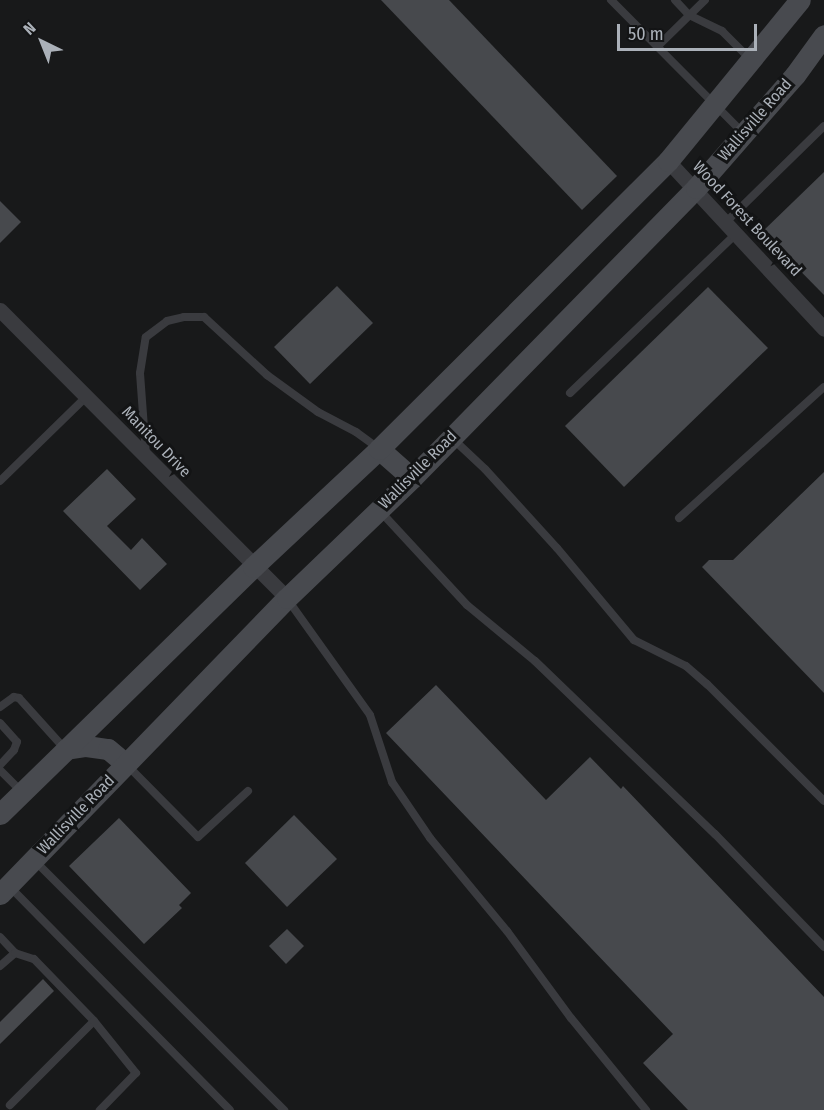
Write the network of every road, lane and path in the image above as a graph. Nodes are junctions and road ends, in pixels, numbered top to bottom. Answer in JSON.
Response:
{"nodes":[{"id":1,"x":611,"y":0,"type":"edge"},
{"id":2,"x":675,"y":0,"type":"edge"},
{"id":3,"x":705,"y":0,"type":"edge"},
{"id":4,"x":800,"y":0,"type":"edge"},
{"id":5,"x":688,"y":15,"type":"junction"},
{"id":6,"x":824,"y":35,"type":"edge"},
{"id":7,"x":657,"y":47,"type":"junction"},
{"id":8,"x":751,"y":60,"type":"junction"},
{"id":9,"x":714,"y":105,"type":"junction"},
{"id":10,"x":824,"y":126,"type":"edge"},
{"id":11,"x":744,"y":133,"type":"junction"},
{"id":12,"x":668,"y":161,"type":"junction"},
{"id":13,"x":696,"y":188,"type":"junction"},
{"id":14,"x":732,"y":228,"type":"junction"},
{"id":15,"x":0,"y":310,"type":"edge"},
{"id":16,"x":824,"y":329,"type":"edge"},
{"id":17,"x":824,"y":387,"type":"edge"},
{"id":18,"x":570,"y":393,"type":"dead end"},
{"id":19,"x":86,"y":397,"type":"junction"},
{"id":20,"x":452,"y":438,"type":"junction"},
{"id":21,"x":379,"y":449,"type":"junction"},
{"id":22,"x":147,"y":459,"type":"junction"},
{"id":23,"x":412,"y":478,"type":"junction"},
{"id":24,"x":0,"y":481,"type":"edge"},
{"id":25,"x":379,"y":510,"type":"junction"},
{"id":26,"x":679,"y":518,"type":"dead end"},
{"id":27,"x":253,"y":567,"type":"junction"},
{"id":28,"x":287,"y":598,"type":"junction"},
{"id":29,"x":0,"y":707,"type":"edge"},
{"id":30,"x":0,"y":723,"type":"edge"},
{"id":31,"x":66,"y":749,"type":"junction"},
{"id":32,"x":126,"y":764,"type":"junction"},
{"id":33,"x":0,"y":765,"type":"edge"},
{"id":34,"x":0,"y":770,"type":"edge"},
{"id":35,"x":248,"y":791,"type":"dead end"},
{"id":36,"x":22,"y":792,"type":"junction"},
{"id":37,"x":824,"y":801,"type":"edge"},
{"id":38,"x":0,"y":814,"type":"edge"},
{"id":39,"x":33,"y":859,"type":"junction"},
{"id":40,"x":4,"y":890,"type":"edge"},
{"id":41,"x":0,"y":937,"type":"edge"},
{"id":42,"x":824,"y":947,"type":"edge"},
{"id":43,"x":15,"y":953,"type":"junction"},
{"id":44,"x":0,"y":966,"type":"edge"},
{"id":45,"x":94,"y":1021,"type":"junction"},
{"id":46,"x":10,"y":1105,"type":"dead end"},
{"id":47,"x":100,"y":1110,"type":"edge"},
{"id":48,"x":230,"y":1110,"type":"edge"},
{"id":49,"x":284,"y":1110,"type":"edge"},
{"id":50,"x":646,"y":1110,"type":"edge"}],
"edges":[{"from":1,"to":7,"type":"lane"},
{"from":2,"to":5,"type":"lane"},
{"from":3,"to":5,"type":"lane"},
{"from":4,"to":8,"type":"main road"},
{"from":5,"to":7,"type":"lane"},
{"from":5,"to":8,"type":"lane"},
{"from":6,"to":11,"type":"main road","name":"Wallisville Road"},
{"from":7,"to":9,"type":"lane"},
{"from":8,"to":9,"type":"main road"},
{"from":9,"to":11,"type":"lane"},
{"from":9,"to":12,"type":"main road"},
{"from":10,"to":14,"type":"lane"},
{"from":11,"to":13,"type":"main road","name":"Wallisville Road"},
{"from":12,"to":13,"type":"street","name":"Wood Forest Boulevard"},
{"from":12,"to":21,"type":"main road"},
{"from":13,"to":14,"type":"street","name":"Wood Forest Boulevard"},
{"from":13,"to":20,"type":"main road","name":"Wallisville Road"},
{"from":14,"to":16,"type":"street","name":"Wood Forest Boulevard"},
{"from":14,"to":18,"type":"lane"},
{"from":15,"to":19,"type":"street","name":"Manitou Drive"},
{"from":17,"to":26,"type":"lane"},
{"from":19,"to":22,"type":"street","name":"Manitou Drive"},
{"from":19,"to":24,"type":"lane"},
{"from":20,"to":23,"type":"main road","name":"Wallisville Road"},
{"from":20,"to":37,"type":"lane"},
{"from":21,"to":22,"type":"lane"},
{"from":21,"to":23,"type":"main road"},
{"from":21,"to":27,"type":"main road"},
{"from":22,"to":27,"type":"street","name":"Manitou Drive"},
{"from":23,"to":25,"type":"main road","name":"Wallisville Road"},
{"from":25,"to":28,"type":"main road","name":"Wallisville Road"},
{"from":25,"to":42,"type":"lane"},
{"from":27,"to":28,"type":"street","name":"Manitou Drive"},
{"from":27,"to":31,"type":"main road"},
{"from":28,"to":32,"type":"main road","name":"Wallisville Road"},
{"from":28,"to":50,"type":"lane"},
{"from":29,"to":31,"type":"lane"},
{"from":30,"to":33,"type":"lane"},
{"from":31,"to":32,"type":"main road"},
{"from":31,"to":36,"type":"main road"},
{"from":32,"to":35,"type":"lane"},
{"from":32,"to":39,"type":"main road","name":"Wallisville Road"},
{"from":34,"to":36,"type":"lane"},
{"from":36,"to":38,"type":"main road"},
{"from":39,"to":40,"type":"main road","name":"Wallisville Road"},
{"from":39,"to":49,"type":"lane"},
{"from":40,"to":48,"type":"lane"},
{"from":41,"to":43,"type":"lane"},
{"from":43,"to":44,"type":"lane"},
{"from":43,"to":45,"type":"lane"},
{"from":45,"to":46,"type":"lane"},
{"from":45,"to":47,"type":"lane"}]}
